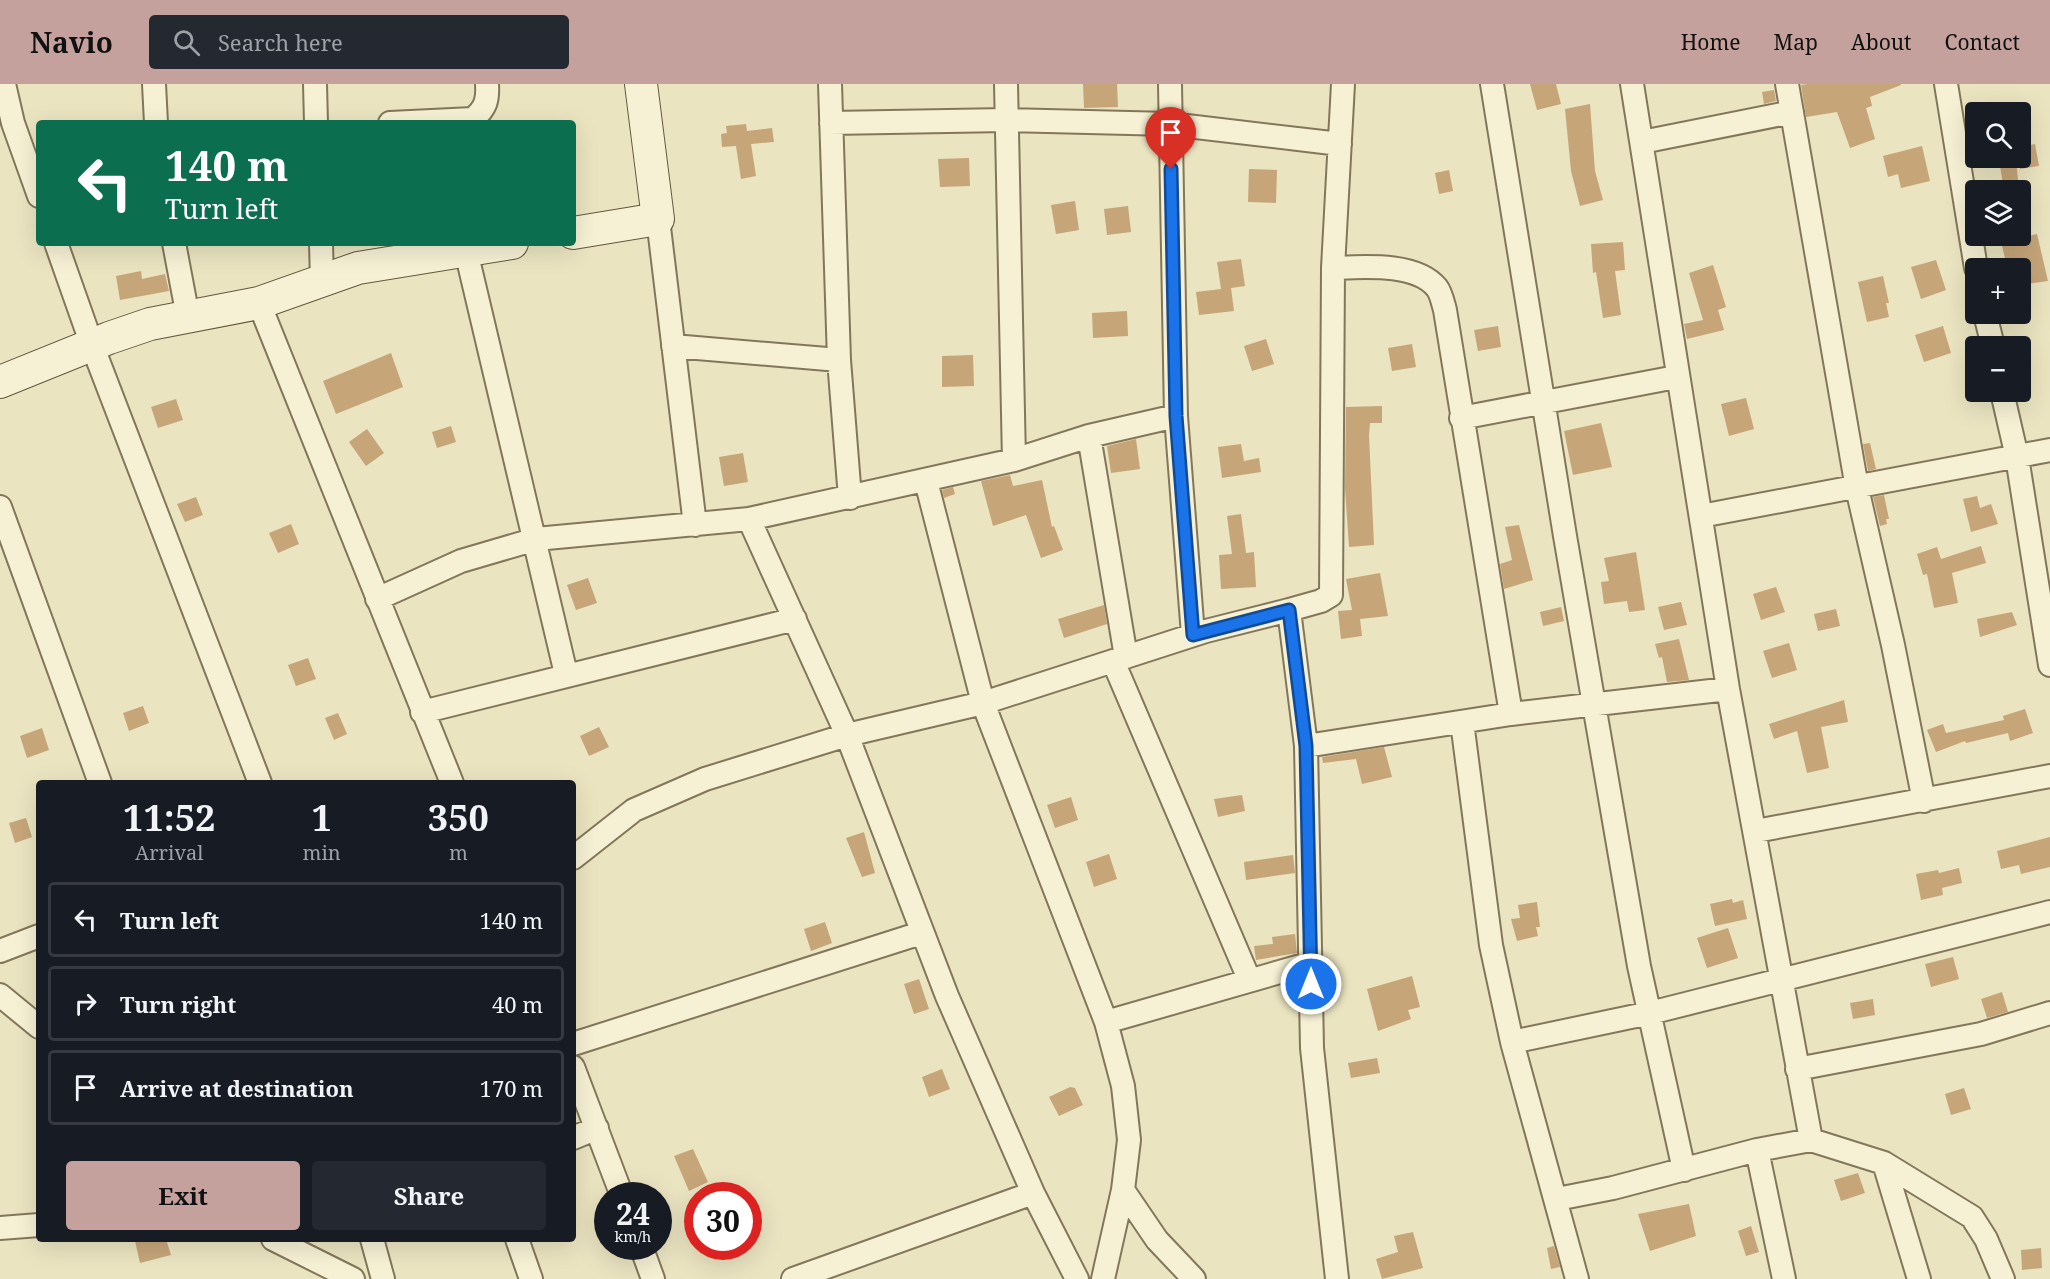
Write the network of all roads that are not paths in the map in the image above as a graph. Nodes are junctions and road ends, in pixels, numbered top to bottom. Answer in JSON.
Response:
{"nodes":[{"id":1,"x":4,"y":84,"type":"edge"},
{"id":2,"x":154,"y":84,"type":"edge"},
{"id":3,"x":315,"y":84,"type":"edge"},
{"id":4,"x":487,"y":84,"type":"edge"},
{"id":5,"x":642,"y":84,"type":"edge"},
{"id":6,"x":830,"y":84,"type":"edge"},
{"id":7,"x":1006,"y":84,"type":"edge"},
{"id":8,"x":1170,"y":84,"type":"edge"},
{"id":9,"x":1343,"y":84,"type":"edge"},
{"id":10,"x":1492,"y":84,"type":"edge"},
{"id":11,"x":1632,"y":84,"type":"edge"},
{"id":12,"x":1787,"y":84,"type":"edge"},
{"id":13,"x":1946,"y":84,"type":"edge"},
{"id":14,"x":1792,"y":112,"type":"junction"},
{"id":15,"x":156,"y":120,"type":"edge"},
{"id":16,"x":316,"y":120,"type":"edge"},
{"id":17,"x":452,"y":120,"type":"edge"},
{"id":18,"x":1006,"y":120,"type":"junction"},
{"id":19,"x":831,"y":123,"type":"junction"},
{"id":20,"x":1170,"y":124,"type":"junction"},
{"id":21,"x":1642,"y":142,"type":"junction"},
{"id":22,"x":1340,"y":144,"type":"junction"},
{"id":23,"x":36,"y":188,"type":"edge"},
{"id":24,"x":658,"y":219,"type":"junction"},
{"id":25,"x":576,"y":233,"type":"edge"},
{"id":26,"x":57,"y":246,"type":"edge"},
{"id":27,"x":175,"y":246,"type":"edge"},
{"id":28,"x":321,"y":246,"type":"edge"},
{"id":29,"x":495,"y":246,"type":"edge"},
{"id":30,"x":466,"y":251,"type":"junction"},
{"id":31,"x":1974,"y":258,"type":"edge"},
{"id":32,"x":1333,"y":268,"type":"junction"},
{"id":33,"x":322,"y":281,"type":"junction"},
{"id":34,"x":259,"y":303,"type":"junction"},
{"id":35,"x":188,"y":317,"type":"junction"},
{"id":36,"x":92,"y":345,"type":"junction"},
{"id":37,"x":673,"y":346,"type":"junction"},
{"id":38,"x":838,"y":360,"type":"junction"},
{"id":39,"x":1676,"y":377,"type":"junction"},
{"id":40,"x":0,"y":382,"type":"edge"},
{"id":41,"x":1543,"y":401,"type":"junction"},
{"id":42,"x":2004,"y":402,"type":"edge"},
{"id":43,"x":1176,"y":416,"type":"junction"},
{"id":44,"x":1461,"y":418,"type":"junction"},
{"id":45,"x":1089,"y":436,"type":"junction"},
{"id":46,"x":2050,"y":450,"type":"edge"},
{"id":47,"x":2017,"y":457,"type":"junction"},
{"id":48,"x":1014,"y":460,"type":"junction"},
{"id":49,"x":926,"y":480,"type":"junction"},
{"id":50,"x":1857,"y":489,"type":"junction"},
{"id":51,"x":850,"y":498,"type":"junction"},
{"id":52,"x":0,"y":507,"type":"edge"},
{"id":53,"x":1701,"y":516,"type":"junction"},
{"id":54,"x":749,"y":519,"type":"junction"},
{"id":55,"x":694,"y":525,"type":"junction"},
{"id":56,"x":537,"y":539,"type":"junction"},
{"id":57,"x":377,"y":599,"type":"junction"},
{"id":58,"x":1289,"y":610,"type":"junction"},
{"id":59,"x":795,"y":619,"type":"junction"},
{"id":60,"x":1193,"y":635,"type":"junction"},
{"id":61,"x":1120,"y":659,"type":"junction"},
{"id":62,"x":2050,"y":665,"type":"edge"},
{"id":63,"x":566,"y":674,"type":"junction"},
{"id":64,"x":1728,"y":689,"type":"junction"},
{"id":65,"x":983,"y":703,"type":"junction"},
{"id":66,"x":1594,"y":704,"type":"junction"},
{"id":67,"x":422,"y":712,"type":"junction"},
{"id":68,"x":1511,"y":714,"type":"junction"},
{"id":69,"x":1462,"y":722,"type":"junction"},
{"id":70,"x":847,"y":735,"type":"junction"},
{"id":71,"x":1306,"y":746,"type":"junction"},
{"id":72,"x":2050,"y":776,"type":"edge"},
{"id":73,"x":99,"y":780,"type":"edge"},
{"id":74,"x":259,"y":780,"type":"edge"},
{"id":75,"x":451,"y":780,"type":"edge"},
{"id":76,"x":1924,"y":801,"type":"junction"},
{"id":77,"x":1756,"y":831,"type":"junction"},
{"id":78,"x":576,"y":856,"type":"edge"},
{"id":79,"x":2050,"y":912,"type":"edge"},
{"id":80,"x":921,"y":933,"type":"junction"},
{"id":81,"x":36,"y":937,"type":"edge"},
{"id":82,"x":1,"y":948,"type":"edge"},
{"id":83,"x":1311,"y":963,"type":"junction"},
{"id":84,"x":1782,"y":977,"type":"junction"},
{"id":85,"x":1249,"y":979,"type":"junction"},
{"id":86,"x":0,"y":995,"type":"edge"},
{"id":87,"x":1650,"y":1012,"type":"junction"},
{"id":88,"x":2050,"y":1012,"type":"edge"},
{"id":89,"x":1106,"y":1022,"type":"junction"},
{"id":90,"x":36,"y":1025,"type":"edge"},
{"id":91,"x":1512,"y":1042,"type":"junction"},
{"id":92,"x":576,"y":1043,"type":"edge"},
{"id":93,"x":1797,"y":1069,"type":"junction"},
{"id":94,"x":576,"y":1075,"type":"edge"},
{"id":95,"x":597,"y":1128,"type":"junction"},
{"id":96,"x":576,"y":1137,"type":"edge"},
{"id":97,"x":1810,"y":1140,"type":"junction"},
{"id":98,"x":1757,"y":1150,"type":"junction"},
{"id":99,"x":1884,"y":1163,"type":"junction"},
{"id":100,"x":1684,"y":1170,"type":"junction"},
{"id":101,"x":617,"y":1182,"type":"edge"},
{"id":102,"x":1123,"y":1190,"type":"junction"},
{"id":103,"x":1033,"y":1193,"type":"junction"},
{"id":104,"x":1557,"y":1199,"type":"junction"},
{"id":105,"x":36,"y":1225,"type":"edge"},
{"id":106,"x":0,"y":1228,"type":"edge"},
{"id":107,"x":279,"y":1242,"type":"edge"},
{"id":108,"x":373,"y":1242,"type":"edge"},
{"id":109,"x":518,"y":1242,"type":"edge"},
{"id":110,"x":646,"y":1260,"type":"edge"},
{"id":111,"x":353,"y":1279,"type":"edge"},
{"id":112,"x":383,"y":1279,"type":"edge"},
{"id":113,"x":531,"y":1279,"type":"edge"},
{"id":114,"x":653,"y":1279,"type":"edge"},
{"id":115,"x":793,"y":1279,"type":"edge"},
{"id":116,"x":1077,"y":1279,"type":"edge"},
{"id":117,"x":1103,"y":1279,"type":"edge"},
{"id":118,"x":1194,"y":1279,"type":"edge"},
{"id":119,"x":1336,"y":1279,"type":"edge"},
{"id":120,"x":1577,"y":1279,"type":"edge"},
{"id":121,"x":1784,"y":1279,"type":"edge"},
{"id":122,"x":1919,"y":1279,"type":"edge"},
{"id":123,"x":2003,"y":1279,"type":"edge"}],
"edges":[{"from":1,"to":23,"type":"street"},
{"from":2,"to":15,"type":"street"},
{"from":3,"to":16,"type":"street"},
{"from":4,"to":17,"type":"street"},
{"from":5,"to":24,"type":"street"},
{"from":6,"to":19,"type":"street"},
{"from":7,"to":18,"type":"street"},
{"from":8,"to":20,"type":"street"},
{"from":9,"to":22,"type":"street"},
{"from":10,"to":41,"type":"street"},
{"from":11,"to":21,"type":"street"},
{"from":12,"to":14,"type":"street"},
{"from":13,"to":31,"type":"street"},
{"from":14,"to":21,"type":"street"},
{"from":14,"to":50,"type":"street"},
{"from":18,"to":19,"type":"street"},
{"from":18,"to":20,"type":"street"},
{"from":18,"to":48,"type":"street"},
{"from":19,"to":38,"type":"street"},
{"from":20,"to":22,"type":"street"},
{"from":20,"to":43,"type":"street"},
{"from":21,"to":39,"type":"street"},
{"from":22,"to":32,"type":"street"},
{"from":24,"to":25,"type":"street"},
{"from":24,"to":37,"type":"street"},
{"from":26,"to":36,"type":"street"},
{"from":27,"to":35,"type":"street"},
{"from":28,"to":33,"type":"street"},
{"from":29,"to":30,"type":"street"},
{"from":30,"to":33,"type":"street"},
{"from":30,"to":56,"type":"street"},
{"from":32,"to":44,"type":"street"},
{"from":32,"to":58,"type":"street"},
{"from":33,"to":34,"type":"street"},
{"from":34,"to":35,"type":"street"},
{"from":34,"to":57,"type":"street"},
{"from":35,"to":36,"type":"street"},
{"from":36,"to":40,"type":"street"},
{"from":36,"to":74,"type":"street"},
{"from":37,"to":38,"type":"street"},
{"from":37,"to":55,"type":"street"},
{"from":38,"to":51,"type":"street"},
{"from":39,"to":41,"type":"street"},
{"from":39,"to":53,"type":"street"},
{"from":41,"to":44,"type":"street"},
{"from":41,"to":66,"type":"street"},
{"from":42,"to":47,"type":"street"},
{"from":43,"to":45,"type":"street"},
{"from":43,"to":60,"type":"street"},
{"from":44,"to":68,"type":"street"},
{"from":45,"to":48,"type":"street"},
{"from":45,"to":61,"type":"street"},
{"from":46,"to":47,"type":"street"},
{"from":47,"to":50,"type":"street"},
{"from":47,"to":62,"type":"street"},
{"from":48,"to":49,"type":"street"},
{"from":49,"to":51,"type":"street"},
{"from":49,"to":65,"type":"street"},
{"from":50,"to":53,"type":"street"},
{"from":50,"to":76,"type":"street"},
{"from":51,"to":54,"type":"street"},
{"from":52,"to":73,"type":"street"},
{"from":53,"to":64,"type":"street"},
{"from":54,"to":55,"type":"street"},
{"from":54,"to":59,"type":"street"},
{"from":55,"to":56,"type":"street"},
{"from":56,"to":57,"type":"street"},
{"from":56,"to":63,"type":"street"},
{"from":57,"to":67,"type":"street"},
{"from":58,"to":60,"type":"street"},
{"from":58,"to":71,"type":"street"},
{"from":59,"to":63,"type":"street"},
{"from":59,"to":70,"type":"street"},
{"from":60,"to":61,"type":"street"},
{"from":61,"to":65,"type":"street"},
{"from":61,"to":85,"type":"street"},
{"from":63,"to":67,"type":"street"},
{"from":64,"to":66,"type":"street"},
{"from":64,"to":77,"type":"street"},
{"from":65,"to":70,"type":"street"},
{"from":65,"to":89,"type":"street"},
{"from":66,"to":68,"type":"street"},
{"from":66,"to":87,"type":"street"},
{"from":67,"to":75,"type":"street"},
{"from":68,"to":69,"type":"street"},
{"from":69,"to":71,"type":"street"},
{"from":69,"to":91,"type":"street"},
{"from":70,"to":78,"type":"street"},
{"from":70,"to":80,"type":"street"},
{"from":71,"to":83,"type":"street"},
{"from":72,"to":76,"type":"street"},
{"from":76,"to":77,"type":"street"},
{"from":77,"to":84,"type":"street"},
{"from":79,"to":84,"type":"street"},
{"from":80,"to":92,"type":"street"},
{"from":80,"to":103,"type":"street"},
{"from":81,"to":82,"type":"street"},
{"from":83,"to":85,"type":"street"},
{"from":83,"to":119,"type":"street"},
{"from":84,"to":87,"type":"street"},
{"from":84,"to":93,"type":"street"},
{"from":85,"to":89,"type":"street"},
{"from":86,"to":90,"type":"street"},
{"from":87,"to":91,"type":"street"},
{"from":87,"to":100,"type":"street"},
{"from":88,"to":93,"type":"street"},
{"from":89,"to":102,"type":"street"},
{"from":91,"to":104,"type":"street"},
{"from":93,"to":97,"type":"street"},
{"from":94,"to":95,"type":"street"},
{"from":95,"to":96,"type":"street"},
{"from":95,"to":101,"type":"street"},
{"from":97,"to":98,"type":"street"},
{"from":97,"to":99,"type":"street"},
{"from":98,"to":100,"type":"street"},
{"from":98,"to":121,"type":"street"},
{"from":99,"to":122,"type":"street"},
{"from":99,"to":123,"type":"street"},
{"from":100,"to":104,"type":"street"},
{"from":102,"to":117,"type":"street"},
{"from":102,"to":118,"type":"street"},
{"from":103,"to":115,"type":"street"},
{"from":103,"to":116,"type":"street"},
{"from":104,"to":120,"type":"street"},
{"from":105,"to":106,"type":"street"},
{"from":107,"to":111,"type":"street"},
{"from":108,"to":112,"type":"street"},
{"from":109,"to":113,"type":"street"},
{"from":110,"to":114,"type":"street"}]}
